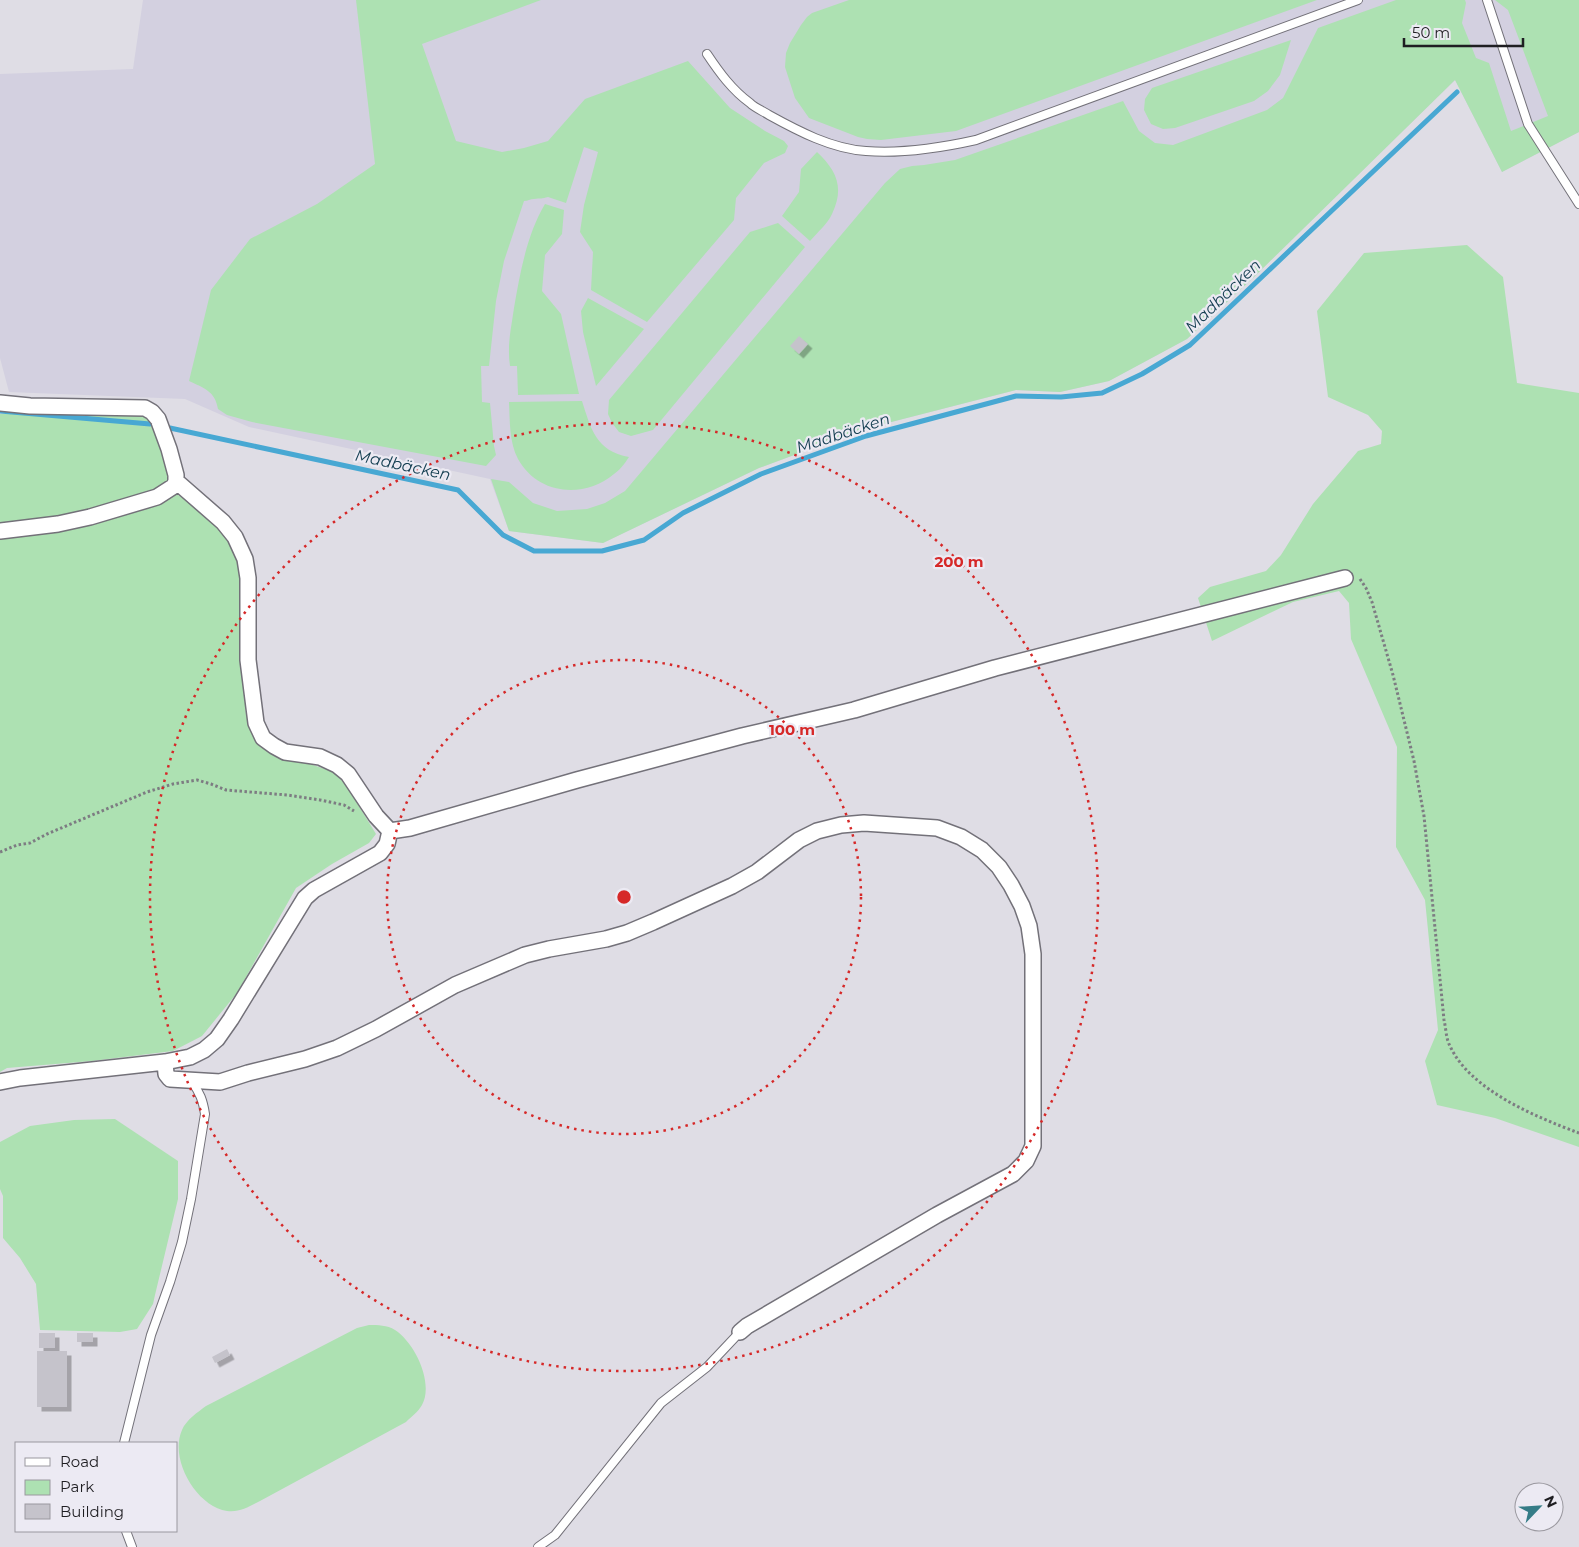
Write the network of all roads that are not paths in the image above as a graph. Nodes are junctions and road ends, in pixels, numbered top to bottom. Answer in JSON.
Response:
{"nodes":[{"id":1,"x":1358,"y":0,"type":"edge"},
{"id":2,"x":1486,"y":0,"type":"edge"},
{"id":3,"x":707,"y":54,"type":"dead end"},
{"id":4,"x":1579,"y":204,"type":"edge"},
{"id":5,"x":0,"y":403,"type":"edge"},
{"id":6,"x":176,"y":481,"type":"junction"},
{"id":7,"x":0,"y":531,"type":"edge"},
{"id":8,"x":1345,"y":578,"type":"road end"},
{"id":9,"x":390,"y":832,"type":"junction"},
{"id":10,"x":165,"y":1062,"type":"junction"},
{"id":11,"x":191,"y":1081,"type":"junction"},
{"id":12,"x":0,"y":1082,"type":"edge"},
{"id":13,"x":740,"y":1332,"type":"joint"},
{"id":14,"x":124,"y":1442,"type":"edge"},
{"id":15,"x":126,"y":1532,"type":"edge"},
{"id":16,"x":132,"y":1547,"type":"edge"},
{"id":17,"x":538,"y":1547,"type":"edge"}],
"edges":[{"from":1,"to":3,"type":"lane"},
{"from":2,"to":4,"type":"lane"},
{"from":5,"to":6,"type":"street"},
{"from":6,"to":7,"type":"street"},
{"from":6,"to":9,"type":"street"},
{"from":8,"to":9,"type":"street"},
{"from":9,"to":10,"type":"street"},
{"from":10,"to":11,"type":"street"},
{"from":10,"to":12,"type":"street"},
{"from":11,"to":13,"type":"street"},
{"from":11,"to":14,"type":"lane"},
{"from":13,"to":17,"type":"lane"},
{"from":15,"to":16,"type":"lane"}]}
